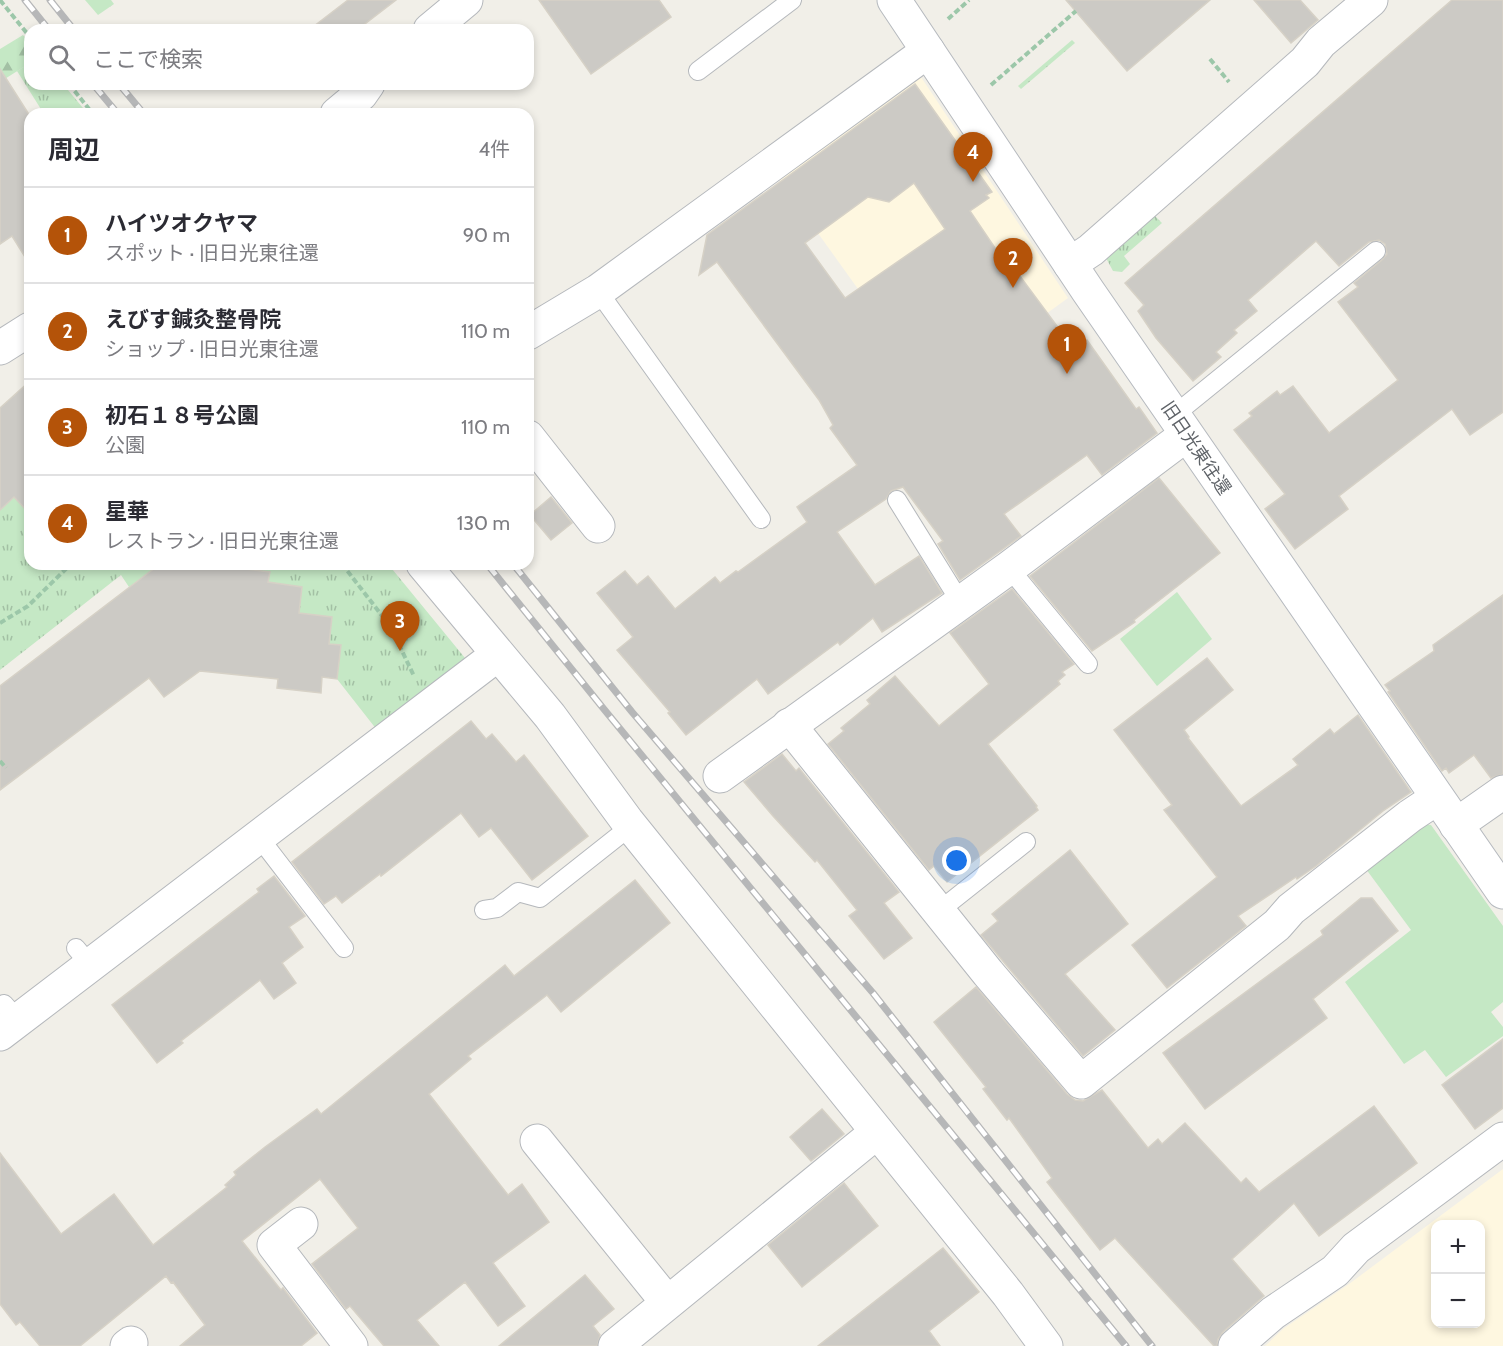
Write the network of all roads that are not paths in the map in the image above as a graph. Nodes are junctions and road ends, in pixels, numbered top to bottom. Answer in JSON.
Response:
{"nodes":[{"id":1,"x":466,"y":0,"type":"edge"},
{"id":2,"x":792,"y":0,"type":"edge"},
{"id":3,"x":894,"y":0,"type":"edge"},
{"id":4,"x":1363,"y":2,"type":"edge"},
{"id":5,"x":437,"y":24,"type":"edge"},
{"id":6,"x":934,"y":38,"type":"junction"},
{"id":7,"x":698,"y":71,"type":"dead end"},
{"id":8,"x":364,"y":90,"type":"edge"},
{"id":9,"x":344,"y":108,"type":"edge"},
{"id":10,"x":1376,"y":251,"type":"dead end"},
{"id":11,"x":1070,"y":264,"type":"junction"},
{"id":12,"x":598,"y":291,"type":"junction"},
{"id":13,"x":534,"y":329,"type":"edge"},
{"id":14,"x":24,"y":333,"type":"edge"},
{"id":15,"x":0,"y":348,"type":"edge"},
{"id":16,"x":1180,"y":425,"type":"junction"},
{"id":17,"x":534,"y":445,"type":"edge"},
{"id":18,"x":897,"y":500,"type":"dead end"},
{"id":19,"x":761,"y":519,"type":"dead end"},
{"id":20,"x":598,"y":526,"type":"dead end"},
{"id":21,"x":1009,"y":568,"type":"junction"},
{"id":22,"x":428,"y":570,"type":"edge"},
{"id":23,"x":961,"y":603,"type":"junction"},
{"id":24,"x":497,"y":655,"type":"junction"},
{"id":25,"x":1088,"y":664,"type":"dead end"},
{"id":26,"x":789,"y":725,"type":"junction"},
{"id":27,"x":720,"y":776,"type":"dead end"},
{"id":28,"x":1503,"y":792,"type":"edge"},
{"id":29,"x":1437,"y":798,"type":"junction"},
{"id":30,"x":1456,"y":825,"type":"junction"},
{"id":31,"x":631,"y":826,"type":"junction"},
{"id":32,"x":1026,"y":842,"type":"dead end"},
{"id":33,"x":239,"y":843,"type":"junction"},
{"id":34,"x":1503,"y":892,"type":"edge"},
{"id":35,"x":484,"y":910,"type":"dead end"},
{"id":36,"x":939,"y":911,"type":"junction"},
{"id":37,"x":344,"y":948,"type":"dead end"},
{"id":38,"x":7,"y":1019,"type":"edge"},
{"id":39,"x":877,"y":1132,"type":"junction"},
{"id":40,"x":1503,"y":1139,"type":"edge"},
{"id":41,"x":537,"y":1141,"type":"dead end"},
{"id":42,"x":301,"y":1224,"type":"dead end"},
{"id":43,"x":667,"y":1302,"type":"junction"},
{"id":44,"x":351,"y":1346,"type":"edge"},
{"id":45,"x":615,"y":1346,"type":"edge"},
{"id":46,"x":1045,"y":1346,"type":"edge"},
{"id":47,"x":1235,"y":1346,"type":"edge"}],
"edges":[{"from":1,"to":5,"type":"street"},
{"from":2,"to":7,"type":"lane"},
{"from":3,"to":6,"type":"street","name":"旧日光東往還"},
{"from":4,"to":11,"type":"street"},
{"from":6,"to":11,"type":"street","name":"旧日光東往還"},
{"from":6,"to":12,"type":"street"},
{"from":8,"to":9,"type":"street"},
{"from":10,"to":16,"type":"lane"},
{"from":11,"to":16,"type":"street","name":"旧日光東往還"},
{"from":12,"to":13,"type":"street"},
{"from":12,"to":19,"type":"lane"},
{"from":14,"to":15,"type":"street"},
{"from":16,"to":21,"type":"street"},
{"from":16,"to":29,"type":"street","name":"旧日光東往還"},
{"from":17,"to":20,"type":"street"},
{"from":18,"to":23,"type":"lane"},
{"from":21,"to":23,"type":"street"},
{"from":21,"to":25,"type":"lane"},
{"from":22,"to":24,"type":"street"},
{"from":23,"to":26,"type":"street"},
{"from":24,"to":31,"type":"street"},
{"from":24,"to":33,"type":"street"},
{"from":26,"to":27,"type":"street"},
{"from":26,"to":36,"type":"street"},
{"from":28,"to":30,"type":"street"},
{"from":29,"to":30,"type":"street","name":"旧日光東往還"},
{"from":29,"to":36,"type":"street"},
{"from":30,"to":34,"type":"street","name":"旧日光東往還"},
{"from":31,"to":35,"type":"lane"},
{"from":31,"to":39,"type":"street"},
{"from":32,"to":36,"type":"lane"},
{"from":33,"to":37,"type":"lane"},
{"from":33,"to":38,"type":"street"},
{"from":39,"to":43,"type":"street"},
{"from":39,"to":46,"type":"street"},
{"from":40,"to":47,"type":"street"},
{"from":41,"to":43,"type":"street"},
{"from":42,"to":44,"type":"street"},
{"from":43,"to":45,"type":"street"}]}
